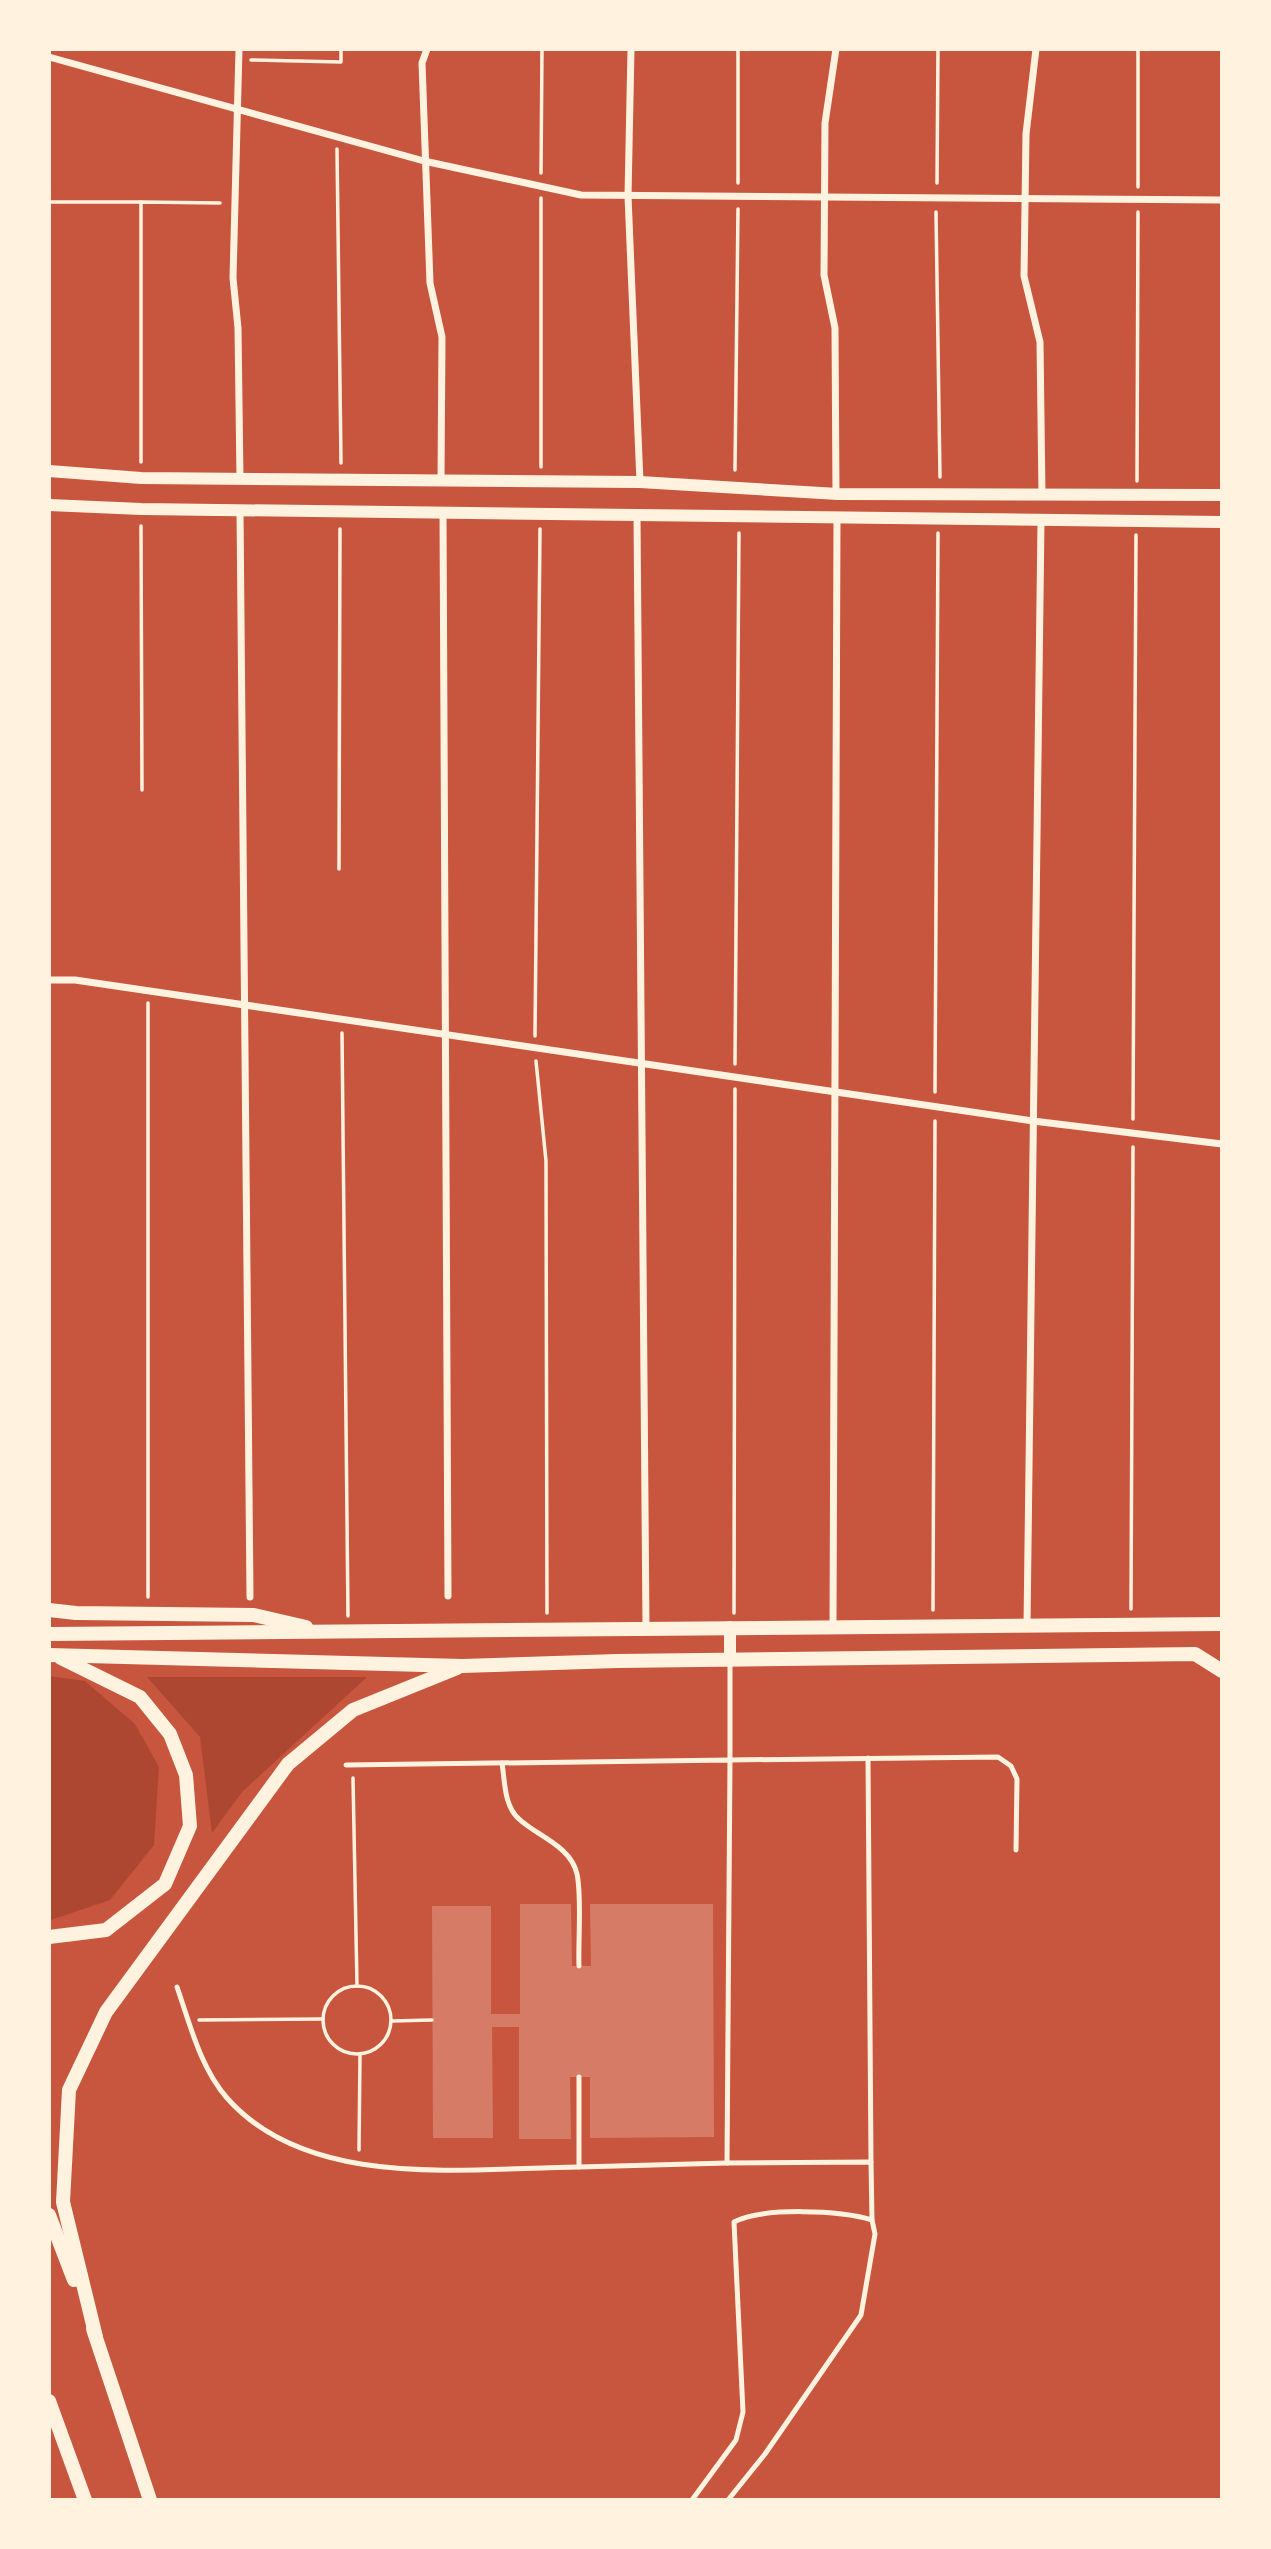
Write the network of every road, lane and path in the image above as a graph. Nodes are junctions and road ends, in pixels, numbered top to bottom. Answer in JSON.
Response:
{"nodes":[{"id":1,"x":239,"y":49,"type":"edge"},
{"id":2,"x":341,"y":49,"type":"edge"},
{"id":3,"x":427,"y":49,"type":"edge"},
{"id":4,"x":542,"y":49,"type":"edge"},
{"id":5,"x":631,"y":49,"type":"edge"},
{"id":6,"x":738,"y":49,"type":"edge"},
{"id":7,"x":836,"y":49,"type":"edge"},
{"id":8,"x":938,"y":49,"type":"edge"},
{"id":9,"x":1036,"y":49,"type":"edge"},
{"id":10,"x":1138,"y":49,"type":"edge"},
{"id":11,"x":49,"y":57,"type":"edge"},
{"id":12,"x":239,"y":60,"type":"junction"},
{"id":13,"x":239,"y":110,"type":"junction"},
{"id":14,"x":337,"y":137,"type":"junction"},
{"id":15,"x":424,"y":161,"type":"junction"},
{"id":16,"x":541,"y":186,"type":"junction"},
{"id":17,"x":628,"y":196,"type":"junction"},
{"id":18,"x":738,"y":196,"type":"junction"},
{"id":19,"x":825,"y":197,"type":"junction"},
{"id":20,"x":936,"y":197,"type":"junction"},
{"id":21,"x":1026,"y":197,"type":"junction"},
{"id":22,"x":1138,"y":199,"type":"junction"},
{"id":23,"x":1222,"y":200,"type":"edge"},
{"id":24,"x":49,"y":202,"type":"edge"},
{"id":25,"x":141,"y":202,"type":"junction"},
{"id":26,"x":233,"y":203,"type":"junction"},
{"id":27,"x":49,"y":471,"type":"edge"},
{"id":28,"x":141,"y":478,"type":"junction"},
{"id":29,"x":240,"y":479,"type":"junction"},
{"id":30,"x":341,"y":479,"type":"junction"},
{"id":31,"x":440,"y":480,"type":"junction"},
{"id":32,"x":541,"y":481,"type":"junction"},
{"id":33,"x":640,"y":482,"type":"junction"},
{"id":34,"x":734,"y":487,"type":"junction"},
{"id":35,"x":836,"y":494,"type":"junction"},
{"id":36,"x":940,"y":495,"type":"junction"},
{"id":37,"x":1042,"y":495,"type":"junction"},
{"id":38,"x":1137,"y":495,"type":"junction"},
{"id":39,"x":1222,"y":495,"type":"edge"},
{"id":40,"x":49,"y":505,"type":"edge"},
{"id":41,"x":141,"y":509,"type":"junction"},
{"id":42,"x":240,"y":510,"type":"junction"},
{"id":43,"x":340,"y":510,"type":"junction"},
{"id":44,"x":443,"y":511,"type":"junction"},
{"id":45,"x":541,"y":513,"type":"junction"},
{"id":46,"x":637,"y":515,"type":"junction"},
{"id":47,"x":837,"y":518,"type":"junction"},
{"id":48,"x":938,"y":520,"type":"junction"},
{"id":49,"x":1041,"y":521,"type":"junction"},
{"id":50,"x":1136,"y":522,"type":"junction"},
{"id":51,"x":1222,"y":523,"type":"edge"},
{"id":52,"x":142,"y":790,"type":"dead end"},
{"id":53,"x":339,"y":869,"type":"dead end"},
{"id":54,"x":49,"y":980,"type":"edge"},
{"id":55,"x":148,"y":990,"type":"junction"},
{"id":56,"x":244,"y":1005,"type":"junction"},
{"id":57,"x":342,"y":1019,"type":"junction"},
{"id":58,"x":445,"y":1034,"type":"junction"},
{"id":59,"x":535,"y":1048,"type":"junction"},
{"id":60,"x":642,"y":1063,"type":"junction"},
{"id":61,"x":835,"y":1091,"type":"junction"},
{"id":62,"x":935,"y":1107,"type":"junction"},
{"id":63,"x":1034,"y":1121,"type":"junction"},
{"id":64,"x":1133,"y":1133,"type":"junction"},
{"id":65,"x":1222,"y":1144,"type":"edge"},
{"id":66,"x":447,"y":1596,"type":"dead end"},
{"id":67,"x":250,"y":1597,"type":"dead end"},
{"id":68,"x":49,"y":1610,"type":"edge"},
{"id":69,"x":148,"y":1614,"type":"junction"},
{"id":70,"x":1222,"y":1624,"type":"edge"},
{"id":71,"x":1027,"y":1625,"type":"junction"},
{"id":72,"x":1131,"y":1625,"type":"junction"},
{"id":73,"x":933,"y":1626,"type":"junction"},
{"id":74,"x":730,"y":1627,"type":"junction"},
{"id":75,"x":833,"y":1627,"type":"junction"},
{"id":76,"x":547,"y":1628,"type":"junction"},
{"id":77,"x":646,"y":1628,"type":"junction"},
{"id":78,"x":331,"y":1633,"type":"junction"},
{"id":79,"x":349,"y":1633,"type":"junction"},
{"id":80,"x":49,"y":1634,"type":"edge"},
{"id":81,"x":53,"y":1656,"type":"edge"},
{"id":82,"x":730,"y":1661,"type":"junction"},
{"id":83,"x":462,"y":1666,"type":"junction"},
{"id":84,"x":1222,"y":1671,"type":"edge"},
{"id":85,"x":868,"y":1758,"type":"junction"},
{"id":86,"x":730,"y":1760,"type":"junction"},
{"id":87,"x":502,"y":1763,"type":"junction"},
{"id":88,"x":350,"y":1765,"type":"joint"},
{"id":89,"x":1016,"y":1850,"type":"dead end"},
{"id":90,"x":49,"y":1937,"type":"edge"},
{"id":91,"x":579,"y":1966,"type":"dead end"},
{"id":92,"x":357,"y":1986,"type":"junction"},
{"id":93,"x":177,"y":1987,"type":"dead end"},
{"id":94,"x":323,"y":2019,"type":"junction"},
{"id":95,"x":188,"y":2020,"type":"junction"},
{"id":96,"x":432,"y":2020,"type":"dead end"},
{"id":97,"x":391,"y":2021,"type":"junction"},
{"id":98,"x":360,"y":2054,"type":"junction"},
{"id":99,"x":579,"y":2077,"type":"dead end"},
{"id":100,"x":871,"y":2162,"type":"junction"},
{"id":101,"x":359,"y":2163,"type":"junction"},
{"id":102,"x":727,"y":2163,"type":"junction"},
{"id":103,"x":579,"y":2167,"type":"junction"},
{"id":104,"x":49,"y":2215,"type":"edge"},
{"id":105,"x":872,"y":2220,"type":"junction"},
{"id":106,"x":96,"y":2337,"type":"junction"},
{"id":107,"x":49,"y":2401,"type":"edge"},
{"id":108,"x":85,"y":2500,"type":"edge"},
{"id":109,"x":150,"y":2500,"type":"edge"},
{"id":110,"x":692,"y":2500,"type":"edge"},
{"id":111,"x":728,"y":2500,"type":"edge"}],
"edges":[{"from":1,"to":12,"type":"street"},
{"from":2,"to":12,"type":"path"},
{"from":3,"to":15,"type":"street"},
{"from":4,"to":16,"type":"path"},
{"from":5,"to":17,"type":"street"},
{"from":6,"to":18,"type":"path"},
{"from":7,"to":19,"type":"street"},
{"from":8,"to":20,"type":"path"},
{"from":9,"to":21,"type":"street"},
{"from":10,"to":22,"type":"path"},
{"from":11,"to":13,"type":"street"},
{"from":12,"to":13,"type":"street"},
{"from":13,"to":14,"type":"street"},
{"from":13,"to":26,"type":"street"},
{"from":14,"to":15,"type":"street"},
{"from":14,"to":30,"type":"path"},
{"from":15,"to":16,"type":"street"},
{"from":15,"to":31,"type":"street"},
{"from":16,"to":17,"type":"street"},
{"from":16,"to":32,"type":"path"},
{"from":17,"to":18,"type":"street"},
{"from":17,"to":33,"type":"street"},
{"from":18,"to":19,"type":"street"},
{"from":18,"to":34,"type":"path"},
{"from":19,"to":20,"type":"street"},
{"from":19,"to":35,"type":"street"},
{"from":20,"to":21,"type":"street"},
{"from":20,"to":36,"type":"path"},
{"from":21,"to":22,"type":"street"},
{"from":21,"to":37,"type":"street"},
{"from":22,"to":23,"type":"street"},
{"from":22,"to":38,"type":"path"},
{"from":24,"to":25,"type":"path"},
{"from":25,"to":26,"type":"path"},
{"from":25,"to":28,"type":"path"},
{"from":26,"to":29,"type":"street"},
{"from":27,"to":28,"type":"street"},
{"from":28,"to":29,"type":"street"},
{"from":29,"to":30,"type":"street"},
{"from":30,"to":31,"type":"street"},
{"from":31,"to":32,"type":"street"},
{"from":32,"to":33,"type":"street"},
{"from":33,"to":34,"type":"street"},
{"from":34,"to":35,"type":"street"},
{"from":35,"to":36,"type":"street"},
{"from":36,"to":37,"type":"street"},
{"from":37,"to":38,"type":"street"},
{"from":38,"to":39,"type":"street"},
{"from":40,"to":41,"type":"street"},
{"from":41,"to":42,"type":"street"},
{"from":41,"to":52,"type":"path"},
{"from":42,"to":43,"type":"street"},
{"from":42,"to":56,"type":"street"},
{"from":43,"to":44,"type":"street"},
{"from":43,"to":53,"type":"path"},
{"from":44,"to":45,"type":"street"},
{"from":44,"to":58,"type":"street"},
{"from":45,"to":46,"type":"street"},
{"from":45,"to":59,"type":"path"},
{"from":46,"to":47,"type":"street"},
{"from":46,"to":60,"type":"street"},
{"from":47,"to":48,"type":"street"},
{"from":47,"to":61,"type":"street"},
{"from":48,"to":49,"type":"street"},
{"from":48,"to":62,"type":"path"},
{"from":49,"to":50,"type":"street"},
{"from":49,"to":63,"type":"street"},
{"from":50,"to":51,"type":"street"},
{"from":50,"to":64,"type":"path"},
{"from":54,"to":55,"type":"street"},
{"from":55,"to":56,"type":"street"},
{"from":55,"to":69,"type":"path"},
{"from":56,"to":57,"type":"street"},
{"from":56,"to":67,"type":"street"},
{"from":57,"to":58,"type":"street"},
{"from":57,"to":79,"type":"path"},
{"from":58,"to":59,"type":"street"},
{"from":58,"to":66,"type":"street"},
{"from":59,"to":60,"type":"street"},
{"from":59,"to":76,"type":"path"},
{"from":60,"to":61,"type":"street"},
{"from":60,"to":77,"type":"street"},
{"from":61,"to":62,"type":"street"},
{"from":61,"to":75,"type":"street"},
{"from":62,"to":63,"type":"street"},
{"from":62,"to":73,"type":"path"},
{"from":63,"to":64,"type":"street"},
{"from":63,"to":71,"type":"street"},
{"from":64,"to":65,"type":"street"},
{"from":64,"to":72,"type":"path"},
{"from":68,"to":69,"type":"main road"},
{"from":69,"to":78,"type":"main road"},
{"from":70,"to":72,"type":"main road"},
{"from":71,"to":72,"type":"main road"},
{"from":71,"to":73,"type":"main road"},
{"from":73,"to":75,"type":"main road"},
{"from":74,"to":75,"type":"main road"},
{"from":74,"to":77,"type":"main road"},
{"from":74,"to":82,"type":"street"},
{"from":76,"to":77,"type":"main road"},
{"from":76,"to":79,"type":"main road"},
{"from":78,"to":79,"type":"main road"},
{"from":78,"to":80,"type":"main road"},
{"from":81,"to":83,"type":"main road"},
{"from":81,"to":90,"type":"main road"},
{"from":82,"to":83,"type":"main road"},
{"from":82,"to":84,"type":"main road"},
{"from":82,"to":86,"type":"lane"},
{"from":83,"to":106,"type":"main road"},
{"from":85,"to":86,"type":"lane"},
{"from":85,"to":89,"type":"lane"},
{"from":85,"to":100,"type":"lane"},
{"from":86,"to":87,"type":"lane"},
{"from":86,"to":102,"type":"lane"},
{"from":87,"to":88,"type":"lane"},
{"from":87,"to":91,"type":"lane"},
{"from":88,"to":92,"type":"path"},
{"from":92,"to":94,"type":"path"},
{"from":92,"to":97,"type":"path"},
{"from":93,"to":95,"type":"lane"},
{"from":94,"to":95,"type":"path"},
{"from":94,"to":98,"type":"path"},
{"from":95,"to":101,"type":"lane"},
{"from":96,"to":97,"type":"path"},
{"from":97,"to":98,"type":"path"},
{"from":98,"to":101,"type":"path"},
{"from":99,"to":103,"type":"lane"},
{"from":100,"to":102,"type":"lane"},
{"from":100,"to":105,"type":"lane"},
{"from":101,"to":103,"type":"lane"},
{"from":102,"to":103,"type":"lane"},
{"from":104,"to":106,"type":"main road"},
{"from":105,"to":110,"type":"lane"},
{"from":105,"to":111,"type":"lane"},
{"from":106,"to":109,"type":"main road"},
{"from":107,"to":108,"type":"main road"}]}
